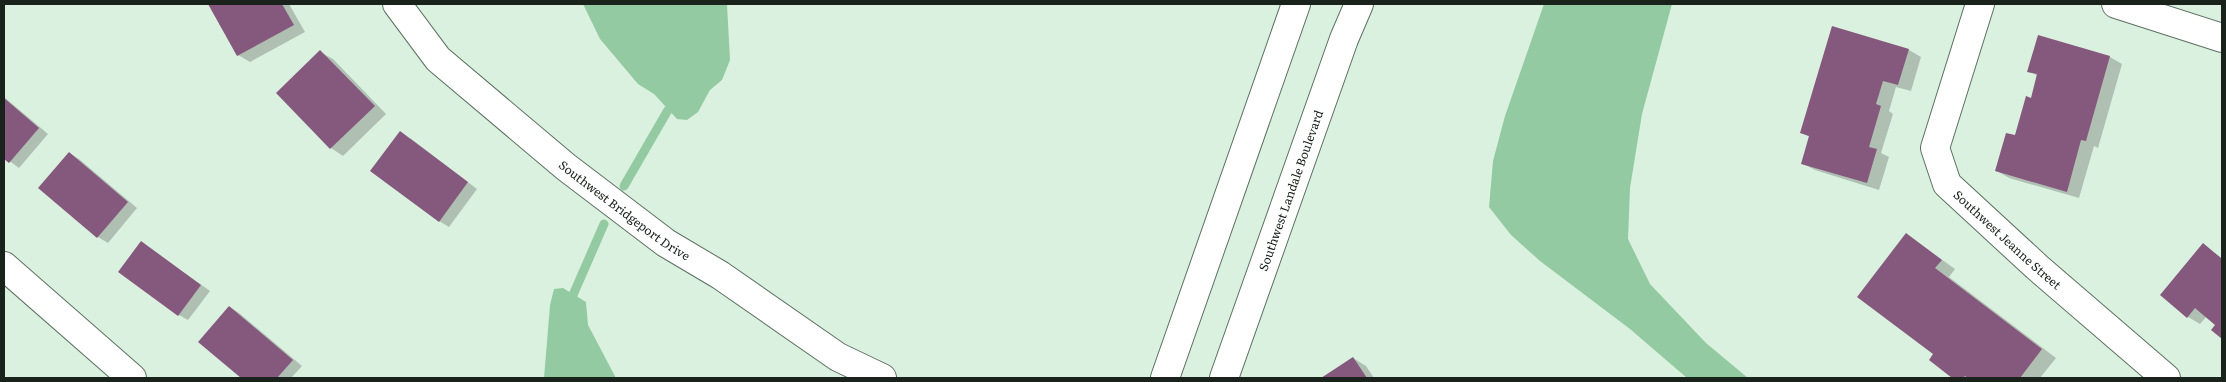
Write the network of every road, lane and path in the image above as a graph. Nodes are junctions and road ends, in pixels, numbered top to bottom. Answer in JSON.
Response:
{"nodes":[{"id":1,"x":397,"y":4,"type":"edge"},
{"id":2,"x":1296,"y":4,"type":"edge"},
{"id":3,"x":1359,"y":4,"type":"edge"},
{"id":4,"x":1980,"y":4,"type":"edge"},
{"id":5,"x":2116,"y":4,"type":"edge"},
{"id":6,"x":2222,"y":38,"type":"edge"},
{"id":7,"x":4,"y":266,"type":"edge"},
{"id":8,"x":132,"y":378,"type":"edge"},
{"id":9,"x":882,"y":378,"type":"edge"},
{"id":10,"x":1165,"y":378,"type":"edge"},
{"id":11,"x":1224,"y":378,"type":"edge"},
{"id":12,"x":2166,"y":378,"type":"edge"}],
"edges":[{"from":1,"to":9,"type":"street","name":"Southwest Bridgeport Drive"},
{"from":2,"to":10,"type":"street"},
{"from":3,"to":11,"type":"street","name":"Southwest Landale Boulevard"},
{"from":4,"to":12,"type":"street","name":"Southwest Jeanne Street"},
{"from":5,"to":6,"type":"street"},
{"from":7,"to":8,"type":"street"}]}
